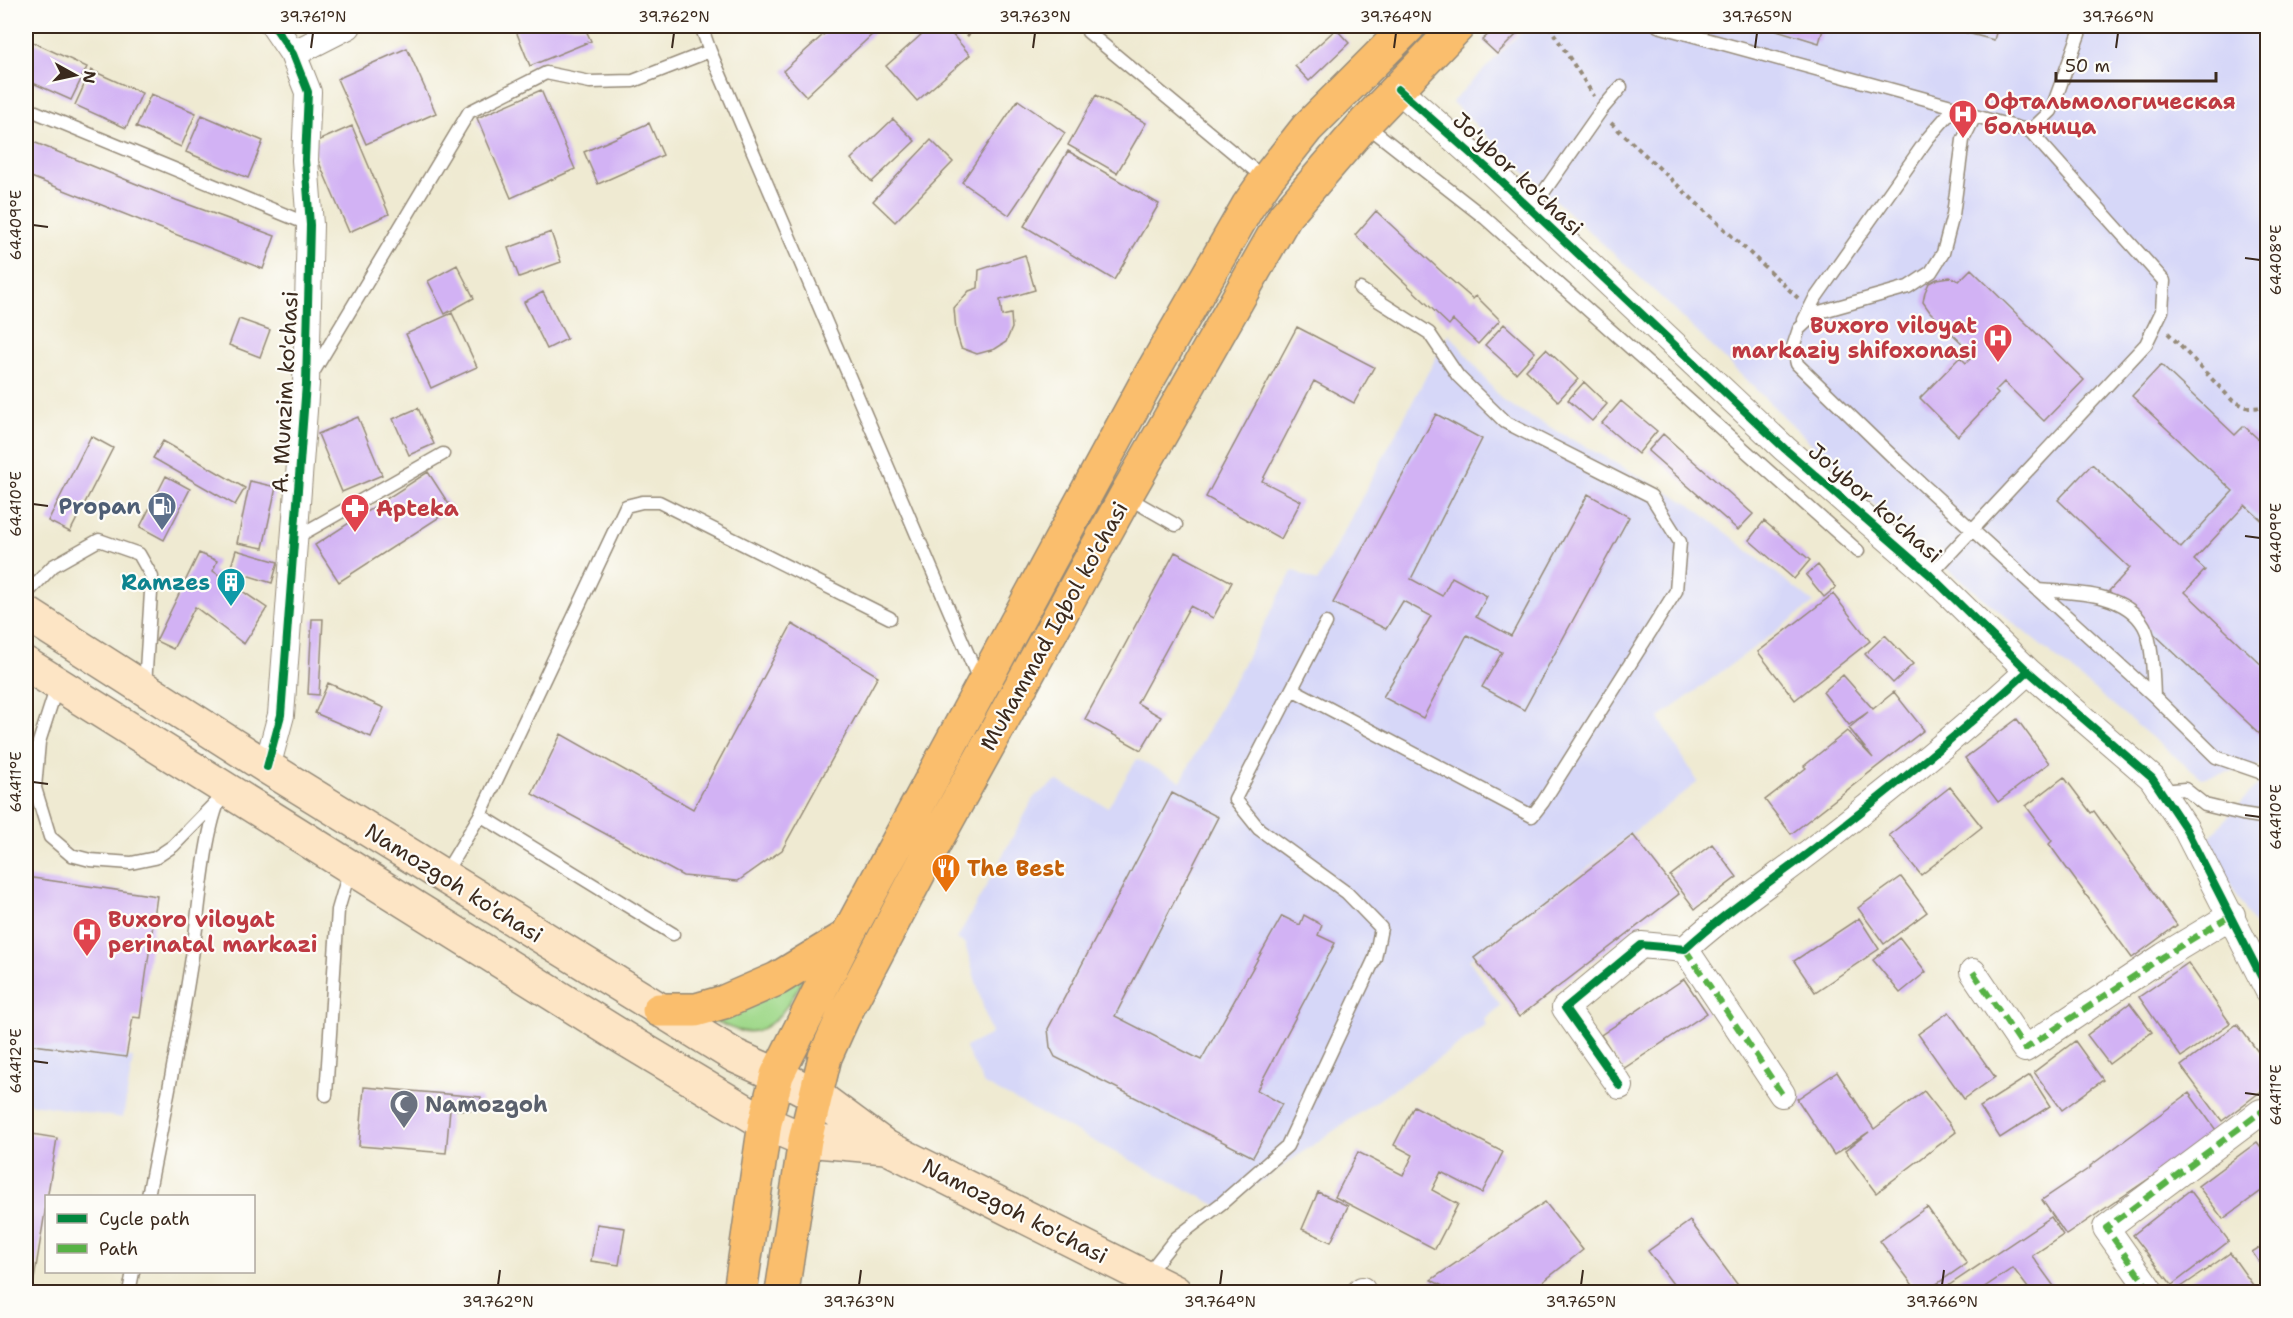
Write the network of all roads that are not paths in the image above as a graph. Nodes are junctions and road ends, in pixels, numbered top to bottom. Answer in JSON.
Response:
{"nodes":[{"id":1,"x":274,"y":26,"type":"edge"},
{"id":2,"x":348,"y":26,"type":"edge"},
{"id":3,"x":701,"y":26,"type":"edge"},
{"id":4,"x":1409,"y":26,"type":"edge"},
{"id":5,"x":1458,"y":26,"type":"edge"},
{"id":6,"x":1658,"y":26,"type":"edge"},
{"id":7,"x":2082,"y":26,"type":"edge"},
{"id":8,"x":1088,"y":32,"type":"dead end"},
{"id":9,"x":710,"y":51,"type":"junction"},
{"id":10,"x":293,"y":54,"type":"junction"},
{"id":11,"x":1621,"y":87,"type":"dead end"},
{"id":12,"x":1398,"y":89,"type":"junction"},
{"id":13,"x":1955,"y":107,"type":"junction"},
{"id":14,"x":26,"y":108,"type":"edge"},
{"id":15,"x":1975,"y":116,"type":"junction"},
{"id":16,"x":1365,"y":123,"type":"junction"},
{"id":17,"x":2030,"y":131,"type":"junction"},
{"id":18,"x":1266,"y":180,"type":"junction"},
{"id":19,"x":1531,"y":210,"type":"junction"},
{"id":20,"x":310,"y":225,"type":"junction"},
{"id":21,"x":1360,"y":290,"type":"dead end"},
{"id":22,"x":1799,"y":329,"type":"junction"},
{"id":23,"x":306,"y":384,"type":"junction"},
{"id":24,"x":443,"y":454,"type":"dead end"},
{"id":25,"x":1125,"y":497,"type":"junction"},
{"id":26,"x":1176,"y":525,"type":"dead end"},
{"id":27,"x":1971,"y":529,"type":"junction"},
{"id":28,"x":294,"y":539,"type":"junction"},
{"id":29,"x":1858,"y":551,"type":"dead end"},
{"id":30,"x":1930,"y":575,"type":"junction"},
{"id":31,"x":2038,"y":590,"type":"junction"},
{"id":32,"x":26,"y":594,"type":"edge"},
{"id":33,"x":26,"y":613,"type":"edge"},
{"id":34,"x":890,"y":618,"type":"dead end"},
{"id":35,"x":1326,"y":623,"type":"dead end"},
{"id":36,"x":26,"y":664,"type":"edge"},
{"id":37,"x":2028,"y":671,"type":"junction"},
{"id":38,"x":58,"y":684,"type":"junction"},
{"id":39,"x":982,"y":687,"type":"junction"},
{"id":40,"x":144,"y":689,"type":"junction"},
{"id":41,"x":1292,"y":689,"type":"junction"},
{"id":42,"x":2154,"y":696,"type":"junction"},
{"id":43,"x":267,"y":767,"type":"junction"},
{"id":44,"x":2268,"y":774,"type":"edge"},
{"id":45,"x":2161,"y":791,"type":"junction"},
{"id":46,"x":222,"y":794,"type":"junction"},
{"id":47,"x":480,"y":815,"type":"junction"},
{"id":48,"x":2268,"y":818,"type":"edge"},
{"id":49,"x":350,"y":868,"type":"junction"},
{"id":50,"x":443,"y":876,"type":"junction"},
{"id":51,"x":2232,"y":915,"type":"junction"},
{"id":52,"x":673,"y":934,"type":"dead end"},
{"id":53,"x":847,"y":936,"type":"junction"},
{"id":54,"x":1685,"y":949,"type":"junction"},
{"id":55,"x":1973,"y":972,"type":"dead end"},
{"id":56,"x":2268,"y":990,"type":"edge"},
{"id":57,"x":659,"y":1010,"type":"junction"},
{"id":58,"x":777,"y":1075,"type":"junction"},
{"id":59,"x":1620,"y":1086,"type":"dead end"},
{"id":60,"x":1782,"y":1094,"type":"dead end"},
{"id":61,"x":326,"y":1095,"type":"dead end"},
{"id":62,"x":817,"y":1096,"type":"junction"},
{"id":63,"x":2265,"y":1113,"type":"edge"},
{"id":64,"x":765,"y":1123,"type":"junction"},
{"id":65,"x":805,"y":1140,"type":"junction"},
{"id":66,"x":886,"y":1147,"type":"junction"},
{"id":67,"x":148,"y":1195,"type":"edge"},
{"id":68,"x":133,"y":1273,"type":"edge"},
{"id":69,"x":1145,"y":1277,"type":"junction"},
{"id":70,"x":129,"y":1293,"type":"edge"},
{"id":71,"x":740,"y":1293,"type":"edge"},
{"id":72,"x":782,"y":1293,"type":"edge"},
{"id":73,"x":1175,"y":1293,"type":"edge"},
{"id":74,"x":2151,"y":1293,"type":"edge"}],
"edges":[{"from":1,"to":10,"type":"street","name":"A. Munzim ko'chasi"},
{"from":2,"to":10,"type":"street"},
{"from":3,"to":9,"type":"lane"},
{"from":4,"to":18,"type":"main road","name":"Muhammad Iqbol ko'chasi"},
{"from":5,"to":12,"type":"main road","name":"Muhammad Iqbol ko'chasi"},
{"from":6,"to":13,"type":"lane"},
{"from":7,"to":17,"type":"lane"},
{"from":8,"to":18,"type":"lane"},
{"from":9,"to":23,"type":"lane"},
{"from":9,"to":39,"type":"lane"},
{"from":10,"to":20,"type":"street","name":"A. Munzim ko'chasi"},
{"from":11,"to":19,"type":"lane"},
{"from":12,"to":16,"type":"main road","name":"Muhammad Iqbol ko'chasi"},
{"from":12,"to":19,"type":"street","name":"Jo'ybor ko'chasi"},
{"from":13,"to":15,"type":"lane"},
{"from":13,"to":22,"type":"lane"},
{"from":14,"to":20,"type":"lane"},
{"from":15,"to":17,"type":"lane"},
{"from":15,"to":22,"type":"lane"},
{"from":16,"to":25,"type":"main road","name":"Muhammad Iqbol ko'chasi"},
{"from":16,"to":29,"type":"lane"},
{"from":17,"to":27,"type":"lane"},
{"from":18,"to":39,"type":"main road","name":"Muhammad Iqbol ko'chasi"},
{"from":19,"to":30,"type":"street","name":"Jo'ybor ko'chasi"},
{"from":20,"to":23,"type":"street","name":"A. Munzim ko'chasi"},
{"from":21,"to":41,"type":"lane"},
{"from":22,"to":27,"type":"lane"},
{"from":23,"to":28,"type":"street","name":"A. Munzim ko'chasi"},
{"from":24,"to":28,"type":"lane"},
{"from":25,"to":26,"type":"lane"},
{"from":25,"to":62,"type":"main road","name":"Muhammad Iqbol ko'chasi"},
{"from":27,"to":30,"type":"lane"},
{"from":27,"to":31,"type":"lane"},
{"from":28,"to":43,"type":"street","name":"A. Munzim ko'chasi"},
{"from":30,"to":37,"type":"street","name":"Jo'ybor ko'chasi"},
{"from":31,"to":42,"type":"lane"},
{"from":31,"to":42,"type":"lane"},
{"from":32,"to":40,"type":"lane"},
{"from":33,"to":40,"type":"main road","name":"Namozgoh ko'chasi"},
{"from":34,"to":47,"type":"lane"},
{"from":35,"to":41,"type":"lane"},
{"from":36,"to":38,"type":"main road","name":"Namozgoh ko'chasi"},
{"from":37,"to":45,"type":"street","name":"Jo'ybor ko'chasi"},
{"from":37,"to":54,"type":"street"},
{"from":38,"to":46,"type":"main road","name":"Namozgoh ko'chasi"},
{"from":38,"to":46,"type":"lane"},
{"from":39,"to":53,"type":"main road","name":"Muhammad Iqbol ko'chasi"},
{"from":40,"to":43,"type":"main road","name":"Namozgoh ko'chasi"},
{"from":41,"to":69,"type":"lane"},
{"from":42,"to":44,"type":"lane"},
{"from":43,"to":50,"type":"main road","name":"Namozgoh ko'chasi"},
{"from":45,"to":48,"type":"lane"},
{"from":45,"to":51,"type":"street","name":"Jo'ybor ko'chasi"},
{"from":46,"to":49,"type":"main road","name":"Namozgoh ko'chasi"},
{"from":46,"to":67,"type":"lane"},
{"from":47,"to":50,"type":"lane"},
{"from":47,"to":52,"type":"lane"},
{"from":49,"to":61,"type":"lane"},
{"from":49,"to":64,"type":"main road","name":"Namozgoh ko'chasi"},
{"from":50,"to":57,"type":"main road","name":"Namozgoh ko'chasi"},
{"from":51,"to":55,"type":"street"},
{"from":51,"to":56,"type":"street","name":"Jo'ybor ko'chasi"},
{"from":53,"to":57,"type":"main road"},
{"from":53,"to":58,"type":"main road","name":"Muhammad Iqbol ko'chasi"},
{"from":54,"to":59,"type":"street"},
{"from":54,"to":60,"type":"street"},
{"from":57,"to":58,"type":"main road","name":"Namozgoh ko'chasi"},
{"from":58,"to":62,"type":"main road","name":"Namozgoh ko'chasi"},
{"from":58,"to":64,"type":"main road","name":"Muhammad Iqbol ko'chasi"},
{"from":62,"to":65,"type":"main road","name":"Muhammad Iqbol ko'chasi"},
{"from":62,"to":66,"type":"main road","name":"Namozgoh ko'chasi"},
{"from":63,"to":74,"type":"street"},
{"from":64,"to":65,"type":"main road","name":"Namozgoh ko'chasi"},
{"from":64,"to":71,"type":"main road","name":"Muhammad Iqbol ko'chasi"},
{"from":65,"to":66,"type":"main road","name":"Namozgoh ko'chasi"},
{"from":65,"to":72,"type":"main road","name":"Muhammad Iqbol ko'chasi"},
{"from":66,"to":69,"type":"main road","name":"Namozgoh ko'chasi"},
{"from":68,"to":70,"type":"lane"},
{"from":69,"to":73,"type":"main road","name":"Namozgoh ko'chasi"}]}
